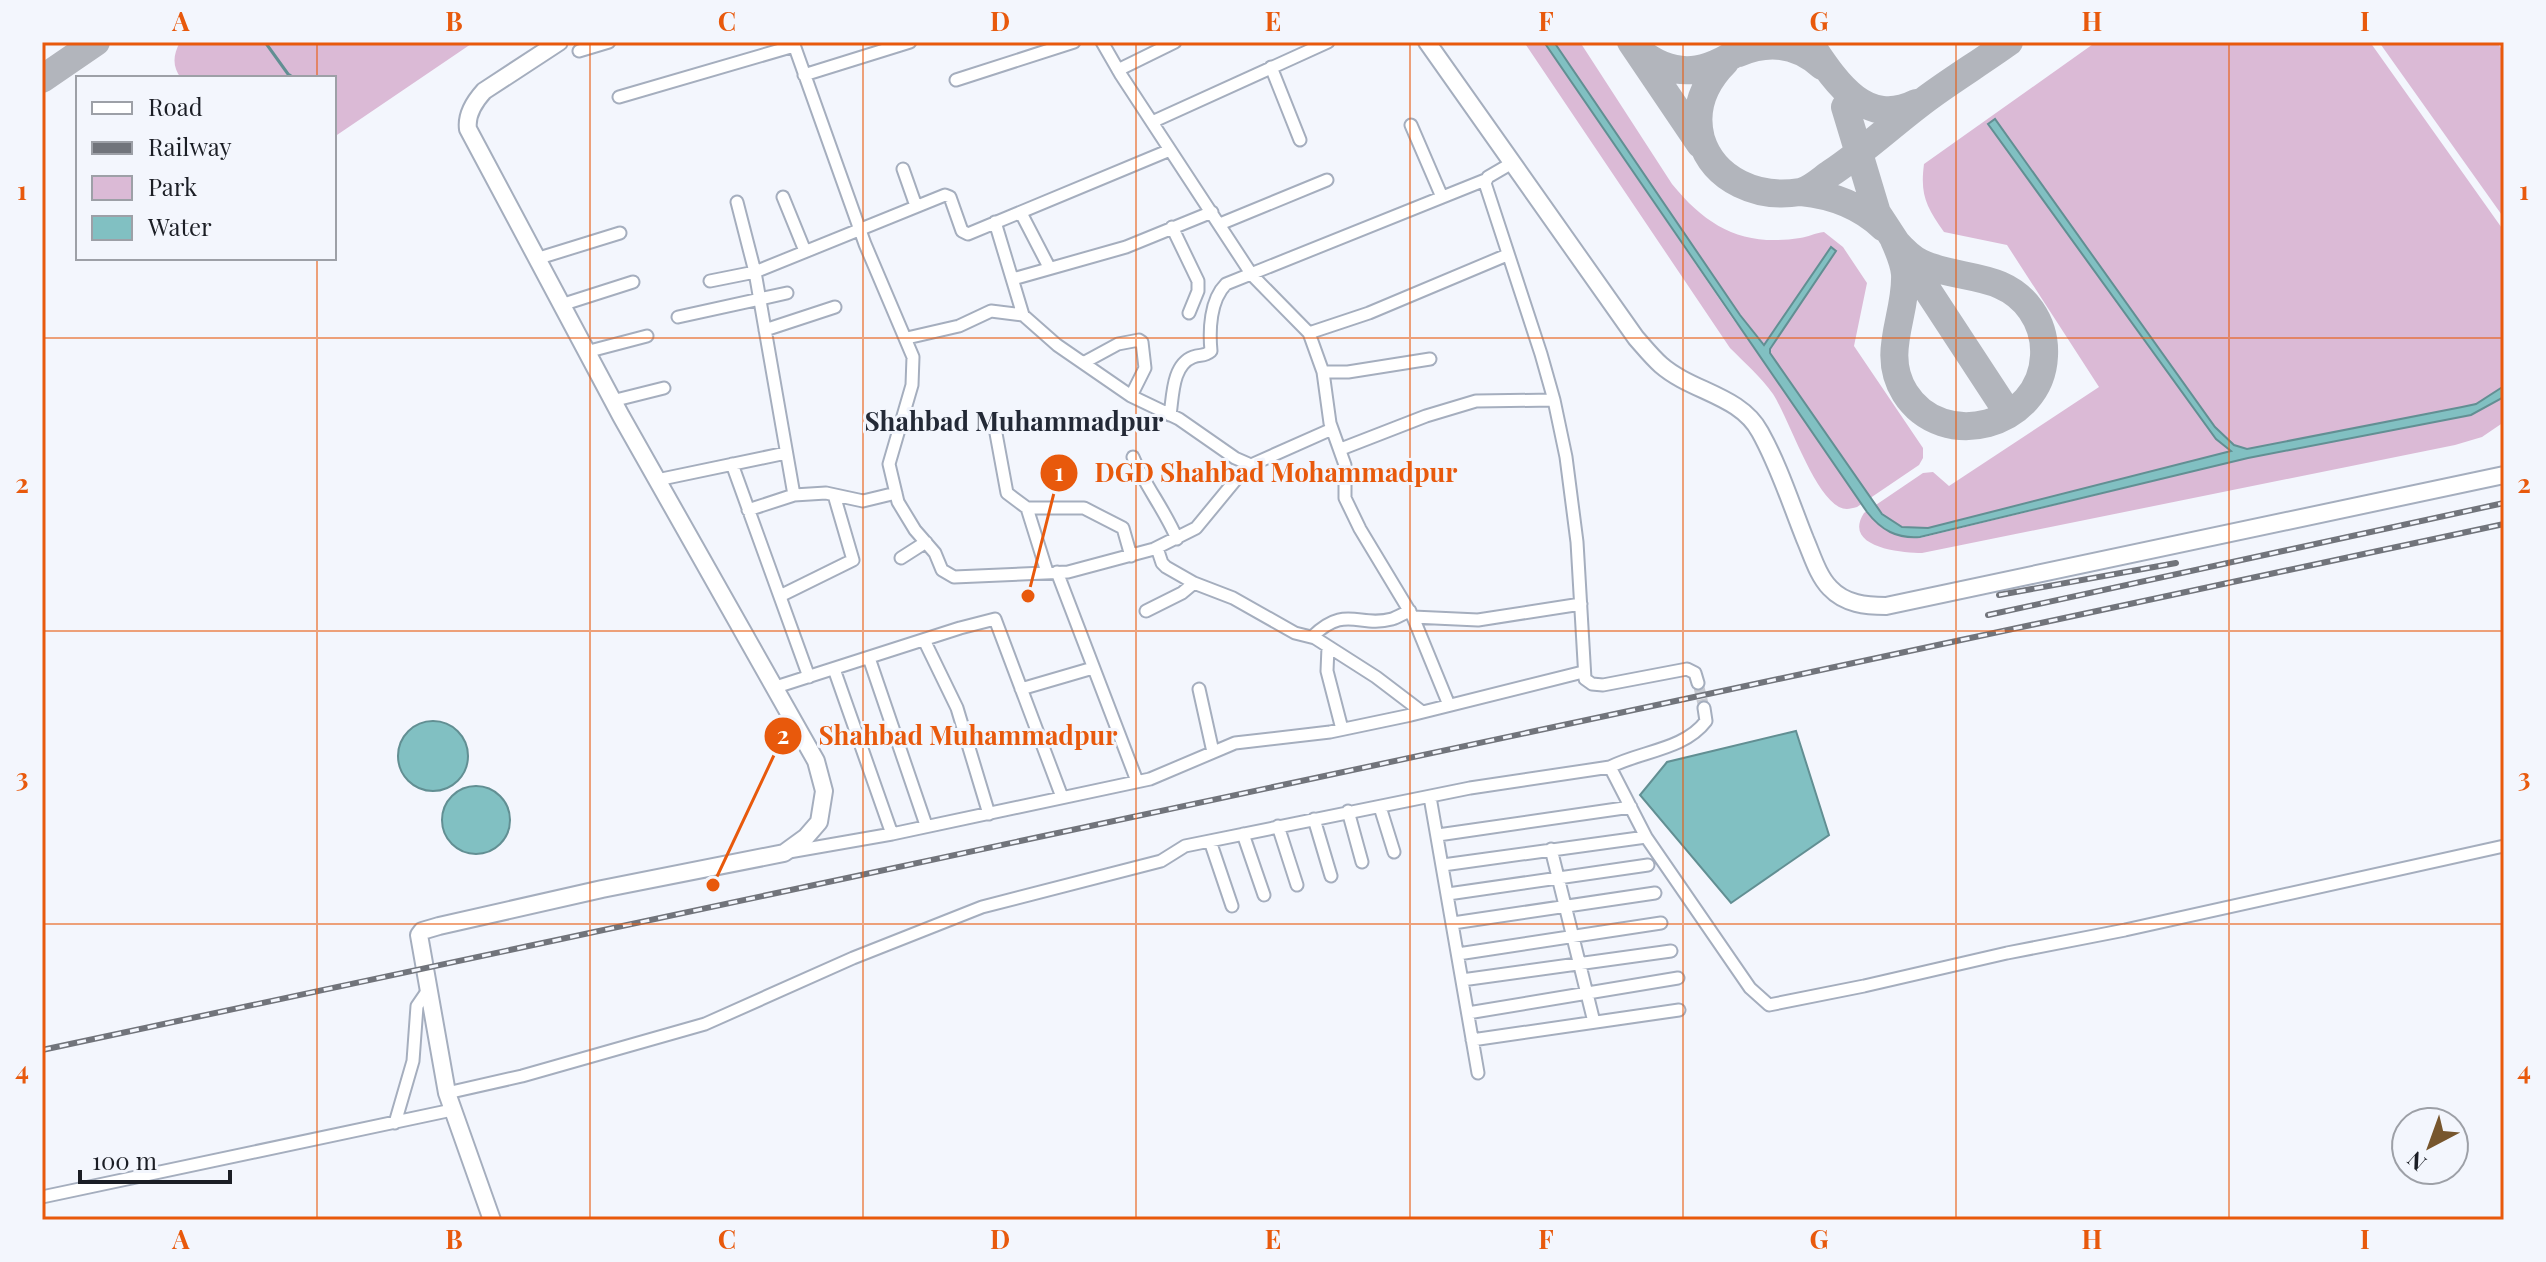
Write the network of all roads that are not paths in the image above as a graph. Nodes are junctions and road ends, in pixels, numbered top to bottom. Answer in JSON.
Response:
{"nodes":[{"id":1,"x":559,"y":42,"type":"edge"},
{"id":2,"x":609,"y":42,"type":"edge"},
{"id":3,"x":910,"y":42,"type":"edge"},
{"id":4,"x":1074,"y":42,"type":"edge"},
{"id":5,"x":1102,"y":42,"type":"edge"},
{"id":6,"x":1175,"y":42,"type":"edge"},
{"id":7,"x":1328,"y":42,"type":"edge"},
{"id":8,"x":1427,"y":42,"type":"edge"},
{"id":9,"x":794,"y":44,"type":"edge"},
{"id":10,"x":579,"y":51,"type":"dead end"},
{"id":11,"x":1271,"y":67,"type":"junction"},
{"id":12,"x":1118,"y":70,"type":"junction"},
{"id":13,"x":804,"y":75,"type":"junction"},
{"id":14,"x":956,"y":80,"type":"dead end"},
{"id":15,"x":619,"y":97,"type":"dead end"},
{"id":16,"x":1152,"y":122,"type":"junction"},
{"id":17,"x":1411,"y":125,"type":"dead end"},
{"id":18,"x":1300,"y":140,"type":"dead end"},
{"id":19,"x":1170,"y":150,"type":"junction"},
{"id":20,"x":1512,"y":163,"type":"junction"},
{"id":21,"x":903,"y":169,"type":"dead end"},
{"id":22,"x":1327,"y":180,"type":"dead end"},
{"id":23,"x":1485,"y":180,"type":"junction"},
{"id":24,"x":783,"y":197,"type":"dead end"},
{"id":25,"x":1442,"y":197,"type":"junction"},
{"id":26,"x":737,"y":202,"type":"dead end"},
{"id":27,"x":916,"y":206,"type":"junction"},
{"id":28,"x":1212,"y":212,"type":"junction"},
{"id":29,"x":1021,"y":213,"type":"junction"},
{"id":30,"x":995,"y":222,"type":"junction"},
{"id":31,"x":1220,"y":224,"type":"junction"},
{"id":32,"x":1172,"y":227,"type":"junction"},
{"id":33,"x":859,"y":228,"type":"junction"},
{"id":34,"x":620,"y":233,"type":"dead end"},
{"id":35,"x":805,"y":251,"type":"junction"},
{"id":36,"x":1507,"y":255,"type":"junction"},
{"id":37,"x":536,"y":259,"type":"junction"},
{"id":38,"x":1049,"y":267,"type":"junction"},
{"id":39,"x":755,"y":272,"type":"junction"},
{"id":40,"x":1252,"y":275,"type":"junction"},
{"id":41,"x":1013,"y":279,"type":"junction"},
{"id":42,"x":710,"y":281,"type":"dead end"},
{"id":43,"x":633,"y":282,"type":"dead end"},
{"id":44,"x":787,"y":293,"type":"dead end"},
{"id":45,"x":760,"y":299,"type":"junction"},
{"id":46,"x":561,"y":305,"type":"junction"},
{"id":47,"x":835,"y":307,"type":"dead end"},
{"id":48,"x":1189,"y":313,"type":"dead end"},
{"id":49,"x":1023,"y":315,"type":"junction"},
{"id":50,"x":678,"y":317,"type":"dead end"},
{"id":51,"x":765,"y":330,"type":"junction"},
{"id":52,"x":1309,"y":333,"type":"junction"},
{"id":53,"x":647,"y":336,"type":"dead end"},
{"id":54,"x":907,"y":338,"type":"junction"},
{"id":55,"x":586,"y":352,"type":"junction"},
{"id":56,"x":1430,"y":359,"type":"dead end"},
{"id":57,"x":1083,"y":363,"type":"junction"},
{"id":58,"x":1323,"y":372,"type":"junction"},
{"id":59,"x":664,"y":388,"type":"dead end"},
{"id":60,"x":1131,"y":396,"type":"junction"},
{"id":61,"x":1554,"y":400,"type":"junction"},
{"id":62,"x":612,"y":401,"type":"junction"},
{"id":63,"x":1170,"y":415,"type":"junction"},
{"id":64,"x":995,"y":428,"type":"dead end"},
{"id":65,"x":1332,"y":429,"type":"junction"},
{"id":66,"x":1341,"y":449,"type":"junction"},
{"id":67,"x":786,"y":453,"type":"junction"},
{"id":68,"x":1133,"y":457,"type":"dead end"},
{"id":69,"x":732,"y":464,"type":"junction"},
{"id":70,"x":1251,"y":465,"type":"junction"},
{"id":71,"x":2504,"y":475,"type":"edge"},
{"id":72,"x":657,"y":480,"type":"junction"},
{"id":73,"x":896,"y":493,"type":"junction"},
{"id":74,"x":794,"y":495,"type":"junction"},
{"id":75,"x":834,"y":495,"type":"junction"},
{"id":76,"x":1027,"y":508,"type":"junction"},
{"id":77,"x":748,"y":510,"type":"junction"},
{"id":78,"x":1177,"y":539,"type":"junction"},
{"id":79,"x":926,"y":542,"type":"junction"},
{"id":80,"x":1157,"y":548,"type":"junction"},
{"id":81,"x":1131,"y":556,"type":"junction"},
{"id":82,"x":901,"y":558,"type":"dead end"},
{"id":83,"x":1052,"y":572,"type":"junction"},
{"id":84,"x":1194,"y":583,"type":"junction"},
{"id":85,"x":780,"y":596,"type":"junction"},
{"id":86,"x":1581,"y":604,"type":"junction"},
{"id":87,"x":1146,"y":611,"type":"dead end"},
{"id":88,"x":1411,"y":614,"type":"junction"},
{"id":89,"x":1312,"y":637,"type":"junction"},
{"id":90,"x":924,"y":640,"type":"junction"},
{"id":91,"x":1328,"y":647,"type":"junction"},
{"id":92,"x":869,"y":658,"type":"junction"},
{"id":93,"x":1093,"y":668,"type":"junction"},
{"id":94,"x":834,"y":669,"type":"junction"},
{"id":95,"x":1583,"y":672,"type":"junction"},
{"id":96,"x":809,"y":677,"type":"junction"},
{"id":97,"x":1698,"y":683,"type":"dead end"},
{"id":98,"x":776,"y":687,"type":"junction"},
{"id":99,"x":1021,"y":689,"type":"junction"},
{"id":100,"x":1199,"y":689,"type":"dead end"},
{"id":101,"x":1449,"y":705,"type":"junction"},
{"id":102,"x":1704,"y":708,"type":"tunnel mouth"},
{"id":103,"x":1422,"y":712,"type":"junction"},
{"id":104,"x":1342,"y":729,"type":"junction"},
{"id":105,"x":1213,"y":752,"type":"junction"},
{"id":106,"x":1610,"y":767,"type":"junction"},
{"id":107,"x":1137,"y":781,"type":"junction"},
{"id":108,"x":1062,"y":797,"type":"junction"},
{"id":109,"x":1423,"y":799,"type":"junction"},
{"id":110,"x":1380,"y":807,"type":"junction"},
{"id":111,"x":1631,"y":807,"type":"junction"},
{"id":112,"x":1348,"y":811,"type":"junction"},
{"id":113,"x":989,"y":814,"type":"junction"},
{"id":114,"x":1314,"y":819,"type":"junction"},
{"id":115,"x":926,"y":825,"type":"junction"},
{"id":116,"x":1278,"y":826,"type":"junction"},
{"id":117,"x":892,"y":834,"type":"junction"},
{"id":118,"x":1243,"y":834,"type":"junction"},
{"id":119,"x":1438,"y":835,"type":"junction"},
{"id":120,"x":1646,"y":837,"type":"junction"},
{"id":121,"x":1210,"y":841,"type":"junction"},
{"id":122,"x":2504,"y":846,"type":"edge"},
{"id":123,"x":1551,"y":849,"type":"junction"},
{"id":124,"x":1394,"y":852,"type":"dead end"},
{"id":125,"x":784,"y":853,"type":"junction"},
{"id":126,"x":1362,"y":862,"type":"dead end"},
{"id":127,"x":1443,"y":865,"type":"junction"},
{"id":128,"x":1648,"y":865,"type":"dead end"},
{"id":129,"x":1331,"y":876,"type":"dead end"},
{"id":130,"x":1558,"y":877,"type":"junction"},
{"id":131,"x":1297,"y":885,"type":"dead end"},
{"id":132,"x":1655,"y":893,"type":"dead end"},
{"id":133,"x":1448,"y":894,"type":"junction"},
{"id":134,"x":1264,"y":895,"type":"dead end"},
{"id":135,"x":1232,"y":906,"type":"dead end"},
{"id":136,"x":1565,"y":906,"type":"junction"},
{"id":137,"x":1453,"y":923,"type":"junction"},
{"id":138,"x":1661,"y":923,"type":"dead end"},
{"id":139,"x":1571,"y":937,"type":"junction"},
{"id":140,"x":1671,"y":951,"type":"dead end"},
{"id":141,"x":1458,"y":954,"type":"junction"},
{"id":142,"x":1580,"y":965,"type":"junction"},
{"id":143,"x":1678,"y":978,"type":"dead end"},
{"id":144,"x":1462,"y":980,"type":"junction"},
{"id":145,"x":428,"y":990,"type":"junction"},
{"id":146,"x":1588,"y":995,"type":"junction"},
{"id":147,"x":1679,"y":1010,"type":"dead end"},
{"id":148,"x":1468,"y":1013,"type":"junction"},
{"id":149,"x":1594,"y":1022,"type":"junction"},
{"id":150,"x":1472,"y":1040,"type":"junction"},
{"id":151,"x":1478,"y":1073,"type":"dead end"},
{"id":152,"x":447,"y":1093,"type":"junction"},
{"id":153,"x":452,"y":1110,"type":"junction"},
{"id":154,"x":395,"y":1123,"type":"junction"},
{"id":155,"x":42,"y":1197,"type":"edge"},
{"id":156,"x":492,"y":1220,"type":"edge"}],
"edges":[{"from":1,"to":37,"type":"street"},
{"from":2,"to":10,"type":"street"},
{"from":3,"to":13,"type":"street"},
{"from":4,"to":14,"type":"street"},
{"from":5,"to":12,"type":"street"},
{"from":6,"to":12,"type":"street"},
{"from":7,"to":11,"type":"street"},
{"from":8,"to":20,"type":"street"},
{"from":9,"to":13,"type":"street"},
{"from":9,"to":15,"type":"street"},
{"from":11,"to":16,"type":"street"},
{"from":11,"to":18,"type":"street"},
{"from":12,"to":16,"type":"street"},
{"from":13,"to":33,"type":"street"},
{"from":16,"to":19,"type":"street"},
{"from":17,"to":25,"type":"street"},
{"from":19,"to":28,"type":"street"},
{"from":19,"to":29,"type":"street"},
{"from":20,"to":23,"type":"street"},
{"from":20,"to":71,"type":"street"},
{"from":21,"to":27,"type":"street"},
{"from":22,"to":31,"type":"street"},
{"from":23,"to":25,"type":"street"},
{"from":23,"to":36,"type":"street"},
{"from":24,"to":35,"type":"street"},
{"from":25,"to":40,"type":"street"},
{"from":26,"to":39,"type":"street"},
{"from":27,"to":30,"type":"street"},
{"from":27,"to":33,"type":"street"},
{"from":28,"to":31,"type":"street"},
{"from":28,"to":32,"type":"street"},
{"from":29,"to":30,"type":"street"},
{"from":29,"to":38,"type":"street"},
{"from":30,"to":41,"type":"street"},
{"from":31,"to":40,"type":"street"},
{"from":32,"to":38,"type":"street"},
{"from":32,"to":48,"type":"street"},
{"from":33,"to":35,"type":"street"},
{"from":33,"to":54,"type":"street"},
{"from":34,"to":37,"type":"street"},
{"from":35,"to":39,"type":"street"},
{"from":36,"to":52,"type":"street"},
{"from":36,"to":61,"type":"street"},
{"from":37,"to":46,"type":"street"},
{"from":38,"to":41,"type":"street"},
{"from":39,"to":42,"type":"street"},
{"from":39,"to":45,"type":"street"},
{"from":40,"to":52,"type":"street"},
{"from":40,"to":63,"type":"street"},
{"from":41,"to":49,"type":"street"},
{"from":43,"to":46,"type":"street"},
{"from":44,"to":45,"type":"street"},
{"from":45,"to":50,"type":"street"},
{"from":45,"to":51,"type":"street"},
{"from":46,"to":55,"type":"street"},
{"from":47,"to":51,"type":"street"},
{"from":49,"to":54,"type":"street"},
{"from":49,"to":57,"type":"street"},
{"from":51,"to":67,"type":"street"},
{"from":52,"to":58,"type":"street"},
{"from":53,"to":55,"type":"street"},
{"from":54,"to":73,"type":"street"},
{"from":55,"to":62,"type":"street"},
{"from":56,"to":58,"type":"street"},
{"from":57,"to":60,"type":"street"},
{"from":57,"to":60,"type":"street"},
{"from":58,"to":65,"type":"street"},
{"from":59,"to":62,"type":"street"},
{"from":60,"to":63,"type":"street"},
{"from":61,"to":66,"type":"street"},
{"from":61,"to":86,"type":"street"},
{"from":62,"to":72,"type":"street"},
{"from":63,"to":70,"type":"street"},
{"from":64,"to":76,"type":"street"},
{"from":65,"to":66,"type":"street"},
{"from":65,"to":70,"type":"street"},
{"from":66,"to":88,"type":"street"},
{"from":67,"to":69,"type":"street"},
{"from":67,"to":74,"type":"street"},
{"from":68,"to":78,"type":"street"},
{"from":69,"to":72,"type":"street"},
{"from":69,"to":77,"type":"street"},
{"from":70,"to":78,"type":"street"},
{"from":72,"to":98,"type":"street"},
{"from":73,"to":75,"type":"street"},
{"from":73,"to":79,"type":"street"},
{"from":74,"to":75,"type":"street"},
{"from":74,"to":77,"type":"street"},
{"from":75,"to":85,"type":"street"},
{"from":76,"to":81,"type":"street"},
{"from":76,"to":83,"type":"street"},
{"from":77,"to":85,"type":"street"},
{"from":78,"to":80,"type":"street"},
{"from":79,"to":82,"type":"street"},
{"from":79,"to":83,"type":"street"},
{"from":80,"to":81,"type":"street"},
{"from":80,"to":84,"type":"street"},
{"from":81,"to":83,"type":"street"},
{"from":83,"to":93,"type":"street"},
{"from":84,"to":87,"type":"street"},
{"from":84,"to":89,"type":"street"},
{"from":85,"to":96,"type":"street"},
{"from":86,"to":88,"type":"street"},
{"from":86,"to":95,"type":"street"},
{"from":88,"to":89,"type":"street"},
{"from":88,"to":101,"type":"street"},
{"from":89,"to":91,"type":"street"},
{"from":90,"to":92,"type":"street"},
{"from":90,"to":99,"type":"street"},
{"from":90,"to":113,"type":"street"},
{"from":91,"to":103,"type":"street"},
{"from":91,"to":104,"type":"street"},
{"from":92,"to":94,"type":"street"},
{"from":92,"to":115,"type":"street"},
{"from":93,"to":99,"type":"street"},
{"from":93,"to":107,"type":"street"},
{"from":94,"to":96,"type":"street"},
{"from":94,"to":117,"type":"street"},
{"from":95,"to":97,"type":"street"},
{"from":95,"to":101,"type":"street"},
{"from":96,"to":98,"type":"street"},
{"from":98,"to":125,"type":"street"},
{"from":99,"to":108,"type":"street"},
{"from":100,"to":105,"type":"street"},
{"from":101,"to":103,"type":"street"},
{"from":102,"to":106,"type":"street"},
{"from":103,"to":104,"type":"street"},
{"from":104,"to":105,"type":"street"},
{"from":105,"to":107,"type":"street"},
{"from":106,"to":109,"type":"street"},
{"from":106,"to":111,"type":"street"},
{"from":107,"to":108,"type":"street"},
{"from":108,"to":113,"type":"street"},
{"from":109,"to":110,"type":"street"},
{"from":109,"to":119,"type":"street"},
{"from":110,"to":112,"type":"street"},
{"from":110,"to":124,"type":"street"},
{"from":111,"to":119,"type":"street"},
{"from":111,"to":120,"type":"street"},
{"from":112,"to":114,"type":"street"},
{"from":112,"to":126,"type":"street"},
{"from":113,"to":115,"type":"street"},
{"from":114,"to":116,"type":"street"},
{"from":114,"to":129,"type":"street"},
{"from":115,"to":117,"type":"street"},
{"from":116,"to":118,"type":"street"},
{"from":116,"to":131,"type":"street"},
{"from":117,"to":125,"type":"street"},
{"from":118,"to":121,"type":"street"},
{"from":118,"to":134,"type":"street"},
{"from":119,"to":127,"type":"street"},
{"from":120,"to":122,"type":"street"},
{"from":120,"to":123,"type":"street"},
{"from":121,"to":135,"type":"street"},
{"from":121,"to":152,"type":"street"},
{"from":123,"to":127,"type":"street"},
{"from":123,"to":130,"type":"street"},
{"from":125,"to":145,"type":"street"},
{"from":127,"to":133,"type":"street"},
{"from":128,"to":130,"type":"street"},
{"from":130,"to":133,"type":"street"},
{"from":130,"to":136,"type":"street"},
{"from":132,"to":136,"type":"street"},
{"from":133,"to":137,"type":"street"},
{"from":136,"to":137,"type":"street"},
{"from":136,"to":139,"type":"street"},
{"from":137,"to":141,"type":"street"},
{"from":138,"to":139,"type":"street"},
{"from":139,"to":141,"type":"street"},
{"from":139,"to":142,"type":"street"},
{"from":140,"to":142,"type":"street"},
{"from":141,"to":144,"type":"street"},
{"from":142,"to":144,"type":"street"},
{"from":142,"to":146,"type":"street"},
{"from":143,"to":146,"type":"street"},
{"from":144,"to":148,"type":"street"},
{"from":145,"to":152,"type":"street"},
{"from":145,"to":154,"type":"street"},
{"from":146,"to":148,"type":"street"},
{"from":146,"to":149,"type":"street"},
{"from":147,"to":149,"type":"street"},
{"from":148,"to":150,"type":"street"},
{"from":149,"to":150,"type":"street"},
{"from":150,"to":151,"type":"street"},
{"from":152,"to":153,"type":"street"},
{"from":153,"to":154,"type":"street"},
{"from":153,"to":156,"type":"street"},
{"from":154,"to":155,"type":"street"}]}
